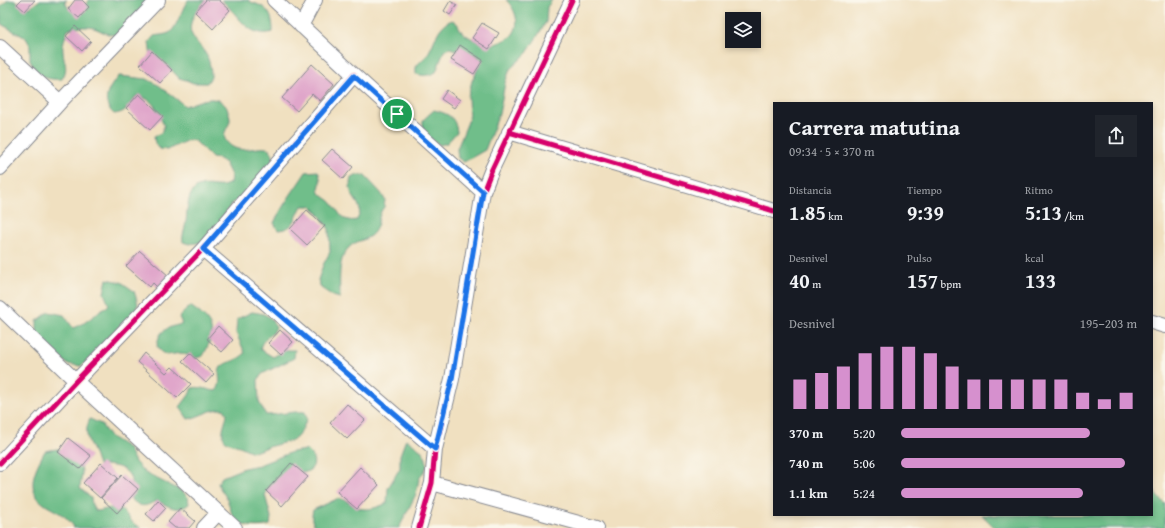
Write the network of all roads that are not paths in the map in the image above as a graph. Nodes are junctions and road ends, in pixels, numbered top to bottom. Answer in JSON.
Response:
{"nodes":[{"id":1,"x":158,"y":0,"type":"edge"},
{"id":2,"x":274,"y":0,"type":"edge"},
{"id":3,"x":315,"y":0,"type":"edge"},
{"id":4,"x":572,"y":0,"type":"edge"},
{"id":5,"x":302,"y":26,"type":"junction"},
{"id":6,"x":0,"y":46,"type":"edge"},
{"id":7,"x":354,"y":76,"type":"junction"},
{"id":8,"x":60,"y":102,"type":"junction"},
{"id":9,"x":509,"y":132,"type":"junction"},
{"id":10,"x":0,"y":168,"type":"edge"},
{"id":11,"x":483,"y":192,"type":"junction"},
{"id":12,"x":773,"y":210,"type":"edge"},
{"id":13,"x":203,"y":249,"type":"junction"},
{"id":14,"x":0,"y":308,"type":"edge"},
{"id":15,"x":1153,"y":322,"type":"edge"},
{"id":16,"x":1165,"y":326,"type":"edge"},
{"id":17,"x":76,"y":381,"type":"junction"},
{"id":18,"x":435,"y":449,"type":"junction"},
{"id":19,"x":0,"y":463,"type":"edge"},
{"id":20,"x":432,"y":483,"type":"junction"},
{"id":21,"x":218,"y":513,"type":"junction"},
{"id":22,"x":204,"y":528,"type":"edge"},
{"id":23,"x":235,"y":528,"type":"edge"},
{"id":24,"x":419,"y":528,"type":"edge"},
{"id":25,"x":596,"y":528,"type":"edge"}],
"edges":[{"from":1,"to":8,"type":"street"},
{"from":2,"to":5,"type":"street"},
{"from":3,"to":5,"type":"street"},
{"from":4,"to":9,"type":"street"},
{"from":5,"to":7,"type":"street"},
{"from":6,"to":8,"type":"street"},
{"from":7,"to":11,"type":"street"},
{"from":7,"to":13,"type":"street"},
{"from":8,"to":10,"type":"street"},
{"from":9,"to":11,"type":"street"},
{"from":9,"to":12,"type":"street"},
{"from":11,"to":18,"type":"street"},
{"from":13,"to":17,"type":"street"},
{"from":13,"to":18,"type":"street"},
{"from":14,"to":17,"type":"street"},
{"from":15,"to":16,"type":"street"},
{"from":17,"to":19,"type":"street"},
{"from":17,"to":21,"type":"street"},
{"from":18,"to":20,"type":"street"},
{"from":20,"to":24,"type":"street"},
{"from":20,"to":25,"type":"street"},
{"from":21,"to":22,"type":"street"},
{"from":21,"to":23,"type":"street"}]}
